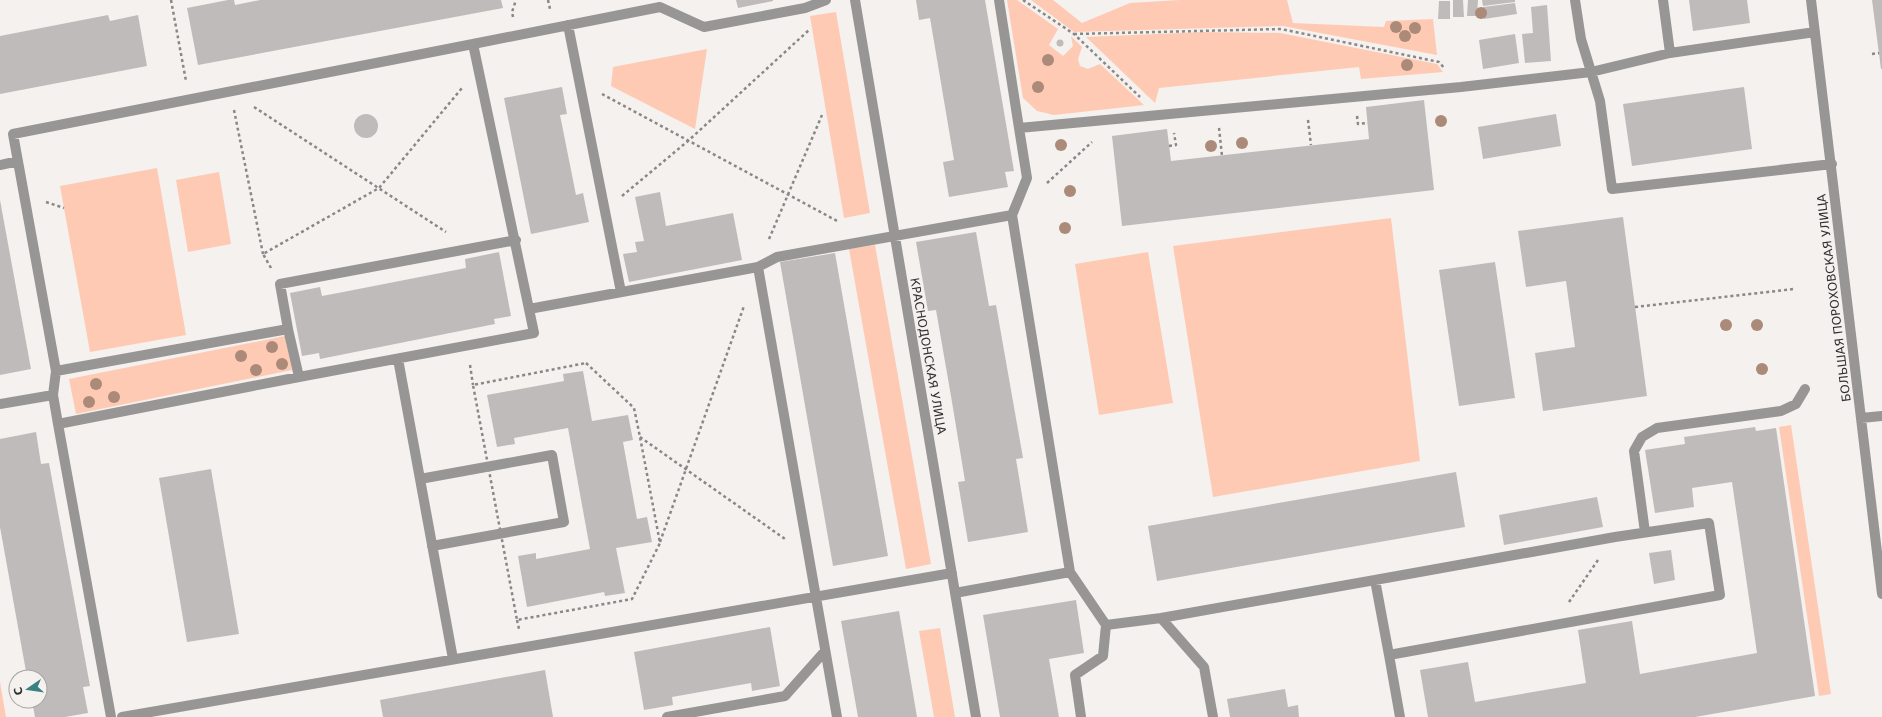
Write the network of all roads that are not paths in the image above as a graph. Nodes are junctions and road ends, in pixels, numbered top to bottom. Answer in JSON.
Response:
{"nodes":[{"id":1,"x":826,"y":0,"type":"edge"},
{"id":2,"x":855,"y":0,"type":"edge"},
{"id":3,"x":998,"y":0,"type":"edge"},
{"id":4,"x":1575,"y":0,"type":"edge"},
{"id":5,"x":1663,"y":0,"type":"edge"},
{"id":6,"x":1811,"y":0,"type":"edge"},
{"id":7,"x":568,"y":25,"type":"junction"},
{"id":8,"x":1815,"y":32,"type":"junction"},
{"id":9,"x":473,"y":44,"type":"junction"},
{"id":10,"x":1670,"y":53,"type":"junction"},
{"id":11,"x":1591,"y":72,"type":"junction"},
{"id":12,"x":1019,"y":128,"type":"junction"},
{"id":13,"x":18,"y":161,"type":"junction"},
{"id":14,"x":1832,"y":164,"type":"junction"},
{"id":15,"x":0,"y":165,"type":"edge"},
{"id":16,"x":1012,"y":215,"type":"junction"},
{"id":17,"x":895,"y":235,"type":"junction"},
{"id":18,"x":516,"y":240,"type":"junction"},
{"id":19,"x":758,"y":267,"type":"junction"},
{"id":20,"x":621,"y":292,"type":"junction"},
{"id":21,"x":529,"y":309,"type":"junction"},
{"id":22,"x":288,"y":329,"type":"junction"},
{"id":23,"x":398,"y":359,"type":"junction"},
{"id":24,"x":56,"y":371,"type":"junction"},
{"id":25,"x":299,"y":377,"type":"junction"},
{"id":26,"x":1805,"y":389,"type":"dead end"},
{"id":27,"x":53,"y":395,"type":"junction"},
{"id":28,"x":0,"y":404,"type":"edge"},
{"id":29,"x":1882,"y":416,"type":"edge"},
{"id":30,"x":1861,"y":418,"type":"junction"},
{"id":31,"x":58,"y":424,"type":"junction"},
{"id":32,"x":420,"y":479,"type":"junction"},
{"id":33,"x":1646,"y":532,"type":"junction"},
{"id":34,"x":432,"y":546,"type":"junction"},
{"id":35,"x":1070,"y":572,"type":"junction"},
{"id":36,"x":952,"y":573,"type":"junction"},
{"id":37,"x":1375,"y":580,"type":"junction"},
{"id":38,"x":955,"y":593,"type":"junction"},
{"id":39,"x":1882,"y":594,"type":"edge"},
{"id":40,"x":815,"y":597,"type":"junction"},
{"id":41,"x":1162,"y":618,"type":"junction"},
{"id":42,"x":1106,"y":625,"type":"junction"},
{"id":43,"x":825,"y":651,"type":"junction"},
{"id":44,"x":1389,"y":655,"type":"junction"},
{"id":45,"x":453,"y":659,"type":"junction"},
{"id":46,"x":111,"y":717,"type":"edge"},
{"id":47,"x":122,"y":717,"type":"edge"},
{"id":48,"x":667,"y":717,"type":"edge"},
{"id":49,"x":837,"y":717,"type":"edge"},
{"id":50,"x":976,"y":717,"type":"edge"},
{"id":51,"x":1081,"y":717,"type":"edge"},
{"id":52,"x":1213,"y":717,"type":"edge"},
{"id":53,"x":1400,"y":717,"type":"edge"}],
"edges":[{"from":1,"to":7,"type":"street"},
{"from":2,"to":17,"type":"street","name":"КРАСНОДОНСКАЯ УЛИЦА"},
{"from":3,"to":12,"type":"street"},
{"from":4,"to":11,"type":"street"},
{"from":5,"to":10,"type":"street"},
{"from":6,"to":8,"type":"street","name":"БОЛЬШАЯ ПОРОХОВСКАЯ УЛИЦА"},
{"from":7,"to":9,"type":"street"},
{"from":7,"to":20,"type":"street"},
{"from":8,"to":10,"type":"street"},
{"from":8,"to":14,"type":"street","name":"БОЛЬШАЯ ПОРОХОВСКАЯ УЛИЦА"},
{"from":9,"to":13,"type":"street"},
{"from":9,"to":18,"type":"street"},
{"from":10,"to":11,"type":"street"},
{"from":11,"to":12,"type":"street"},
{"from":11,"to":14,"type":"street"},
{"from":12,"to":16,"type":"street"},
{"from":13,"to":15,"type":"street"},
{"from":13,"to":24,"type":"street"},
{"from":14,"to":30,"type":"street","name":"БОЛЬШАЯ ПОРОХОВСКАЯ УЛИЦА"},
{"from":16,"to":17,"type":"street"},
{"from":16,"to":35,"type":"street"},
{"from":17,"to":19,"type":"street"},
{"from":17,"to":36,"type":"street","name":"КРАСНОДОНСКАЯ УЛИЦА"},
{"from":18,"to":21,"type":"street"},
{"from":18,"to":22,"type":"street"},
{"from":19,"to":20,"type":"street"},
{"from":19,"to":40,"type":"street"},
{"from":20,"to":21,"type":"street"},
{"from":21,"to":23,"type":"street"},
{"from":22,"to":24,"type":"street"},
{"from":22,"to":25,"type":"street"},
{"from":23,"to":25,"type":"street"},
{"from":23,"to":32,"type":"street"},
{"from":24,"to":27,"type":"street"},
{"from":25,"to":31,"type":"street"},
{"from":26,"to":33,"type":"street"},
{"from":27,"to":28,"type":"street"},
{"from":27,"to":31,"type":"street"},
{"from":29,"to":30,"type":"street"},
{"from":30,"to":39,"type":"street","name":"БОЛЬШАЯ ПОРОХОВСКАЯ УЛИЦА"},
{"from":31,"to":46,"type":"street"},
{"from":32,"to":34,"type":"street"},
{"from":32,"to":34,"type":"street"},
{"from":33,"to":37,"type":"street"},
{"from":33,"to":44,"type":"street"},
{"from":34,"to":45,"type":"street"},
{"from":35,"to":38,"type":"street"},
{"from":35,"to":42,"type":"street"},
{"from":36,"to":38,"type":"street","name":"КРАСНОДОНСКАЯ УЛИЦА"},
{"from":36,"to":40,"type":"street"},
{"from":37,"to":41,"type":"street"},
{"from":37,"to":44,"type":"street"},
{"from":38,"to":50,"type":"street","name":"КРАСНОДОНСКАЯ УЛИЦА"},
{"from":40,"to":43,"type":"street"},
{"from":40,"to":45,"type":"street"},
{"from":41,"to":42,"type":"street"},
{"from":41,"to":52,"type":"street"},
{"from":42,"to":51,"type":"street"},
{"from":43,"to":48,"type":"street"},
{"from":43,"to":49,"type":"street"},
{"from":44,"to":53,"type":"street"},
{"from":45,"to":47,"type":"street"}]}
